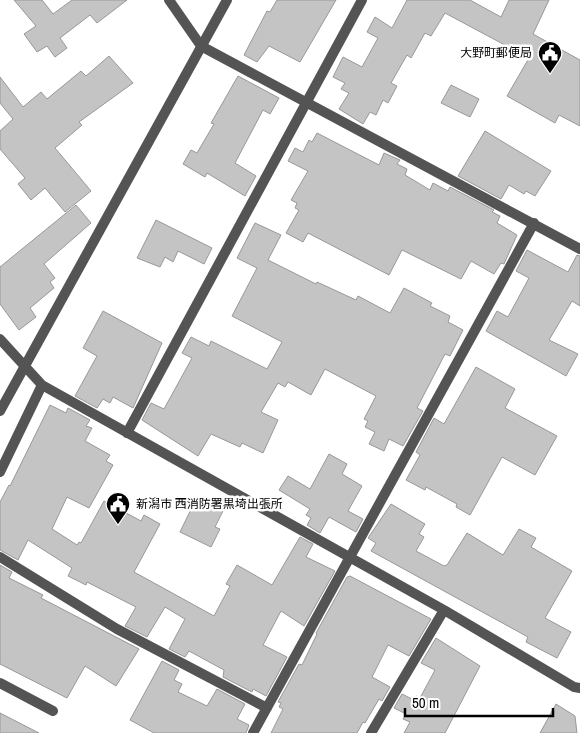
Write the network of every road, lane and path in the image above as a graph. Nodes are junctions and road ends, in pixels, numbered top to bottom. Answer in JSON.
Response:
{"nodes":[{"id":1,"x":169,"y":0,"type":"edge"},
{"id":2,"x":227,"y":0,"type":"edge"},
{"id":3,"x":362,"y":0,"type":"edge"},
{"id":4,"x":201,"y":46,"type":"junction"},
{"id":5,"x":305,"y":103,"type":"junction"},
{"id":6,"x":534,"y":223,"type":"junction"},
{"id":7,"x":580,"y":249,"type":"edge"},
{"id":8,"x":0,"y":338,"type":"edge"},
{"id":9,"x":23,"y":366,"type":"junction"},
{"id":10,"x":42,"y":385,"type":"junction"},
{"id":11,"x":0,"y":411,"type":"edge"},
{"id":12,"x":127,"y":433,"type":"junction"},
{"id":13,"x":0,"y":472,"type":"edge"},
{"id":14,"x":0,"y":557,"type":"edge"},
{"id":15,"x":348,"y":558,"type":"junction"},
{"id":16,"x":444,"y":610,"type":"junction"},
{"id":17,"x":0,"y":683,"type":"edge"},
{"id":18,"x":580,"y":688,"type":"edge"},
{"id":19,"x":267,"y":708,"type":"junction"},
{"id":20,"x":53,"y":711,"type":"dead end"},
{"id":21,"x":253,"y":733,"type":"edge"},
{"id":22,"x":371,"y":733,"type":"edge"}],
"edges":[{"from":1,"to":4,"type":"street"},
{"from":2,"to":4,"type":"street"},
{"from":3,"to":5,"type":"street"},
{"from":4,"to":5,"type":"street"},
{"from":4,"to":9,"type":"street"},
{"from":5,"to":6,"type":"street"},
{"from":5,"to":12,"type":"street"},
{"from":6,"to":7,"type":"street"},
{"from":6,"to":15,"type":"street"},
{"from":8,"to":9,"type":"street"},
{"from":9,"to":10,"type":"street"},
{"from":9,"to":11,"type":"street"},
{"from":10,"to":12,"type":"street"},
{"from":10,"to":13,"type":"street"},
{"from":12,"to":15,"type":"street"},
{"from":14,"to":19,"type":"street"},
{"from":15,"to":16,"type":"street"},
{"from":15,"to":19,"type":"street"},
{"from":16,"to":18,"type":"street"},
{"from":16,"to":22,"type":"street"},
{"from":17,"to":20,"type":"street"},
{"from":19,"to":21,"type":"street"}]}
